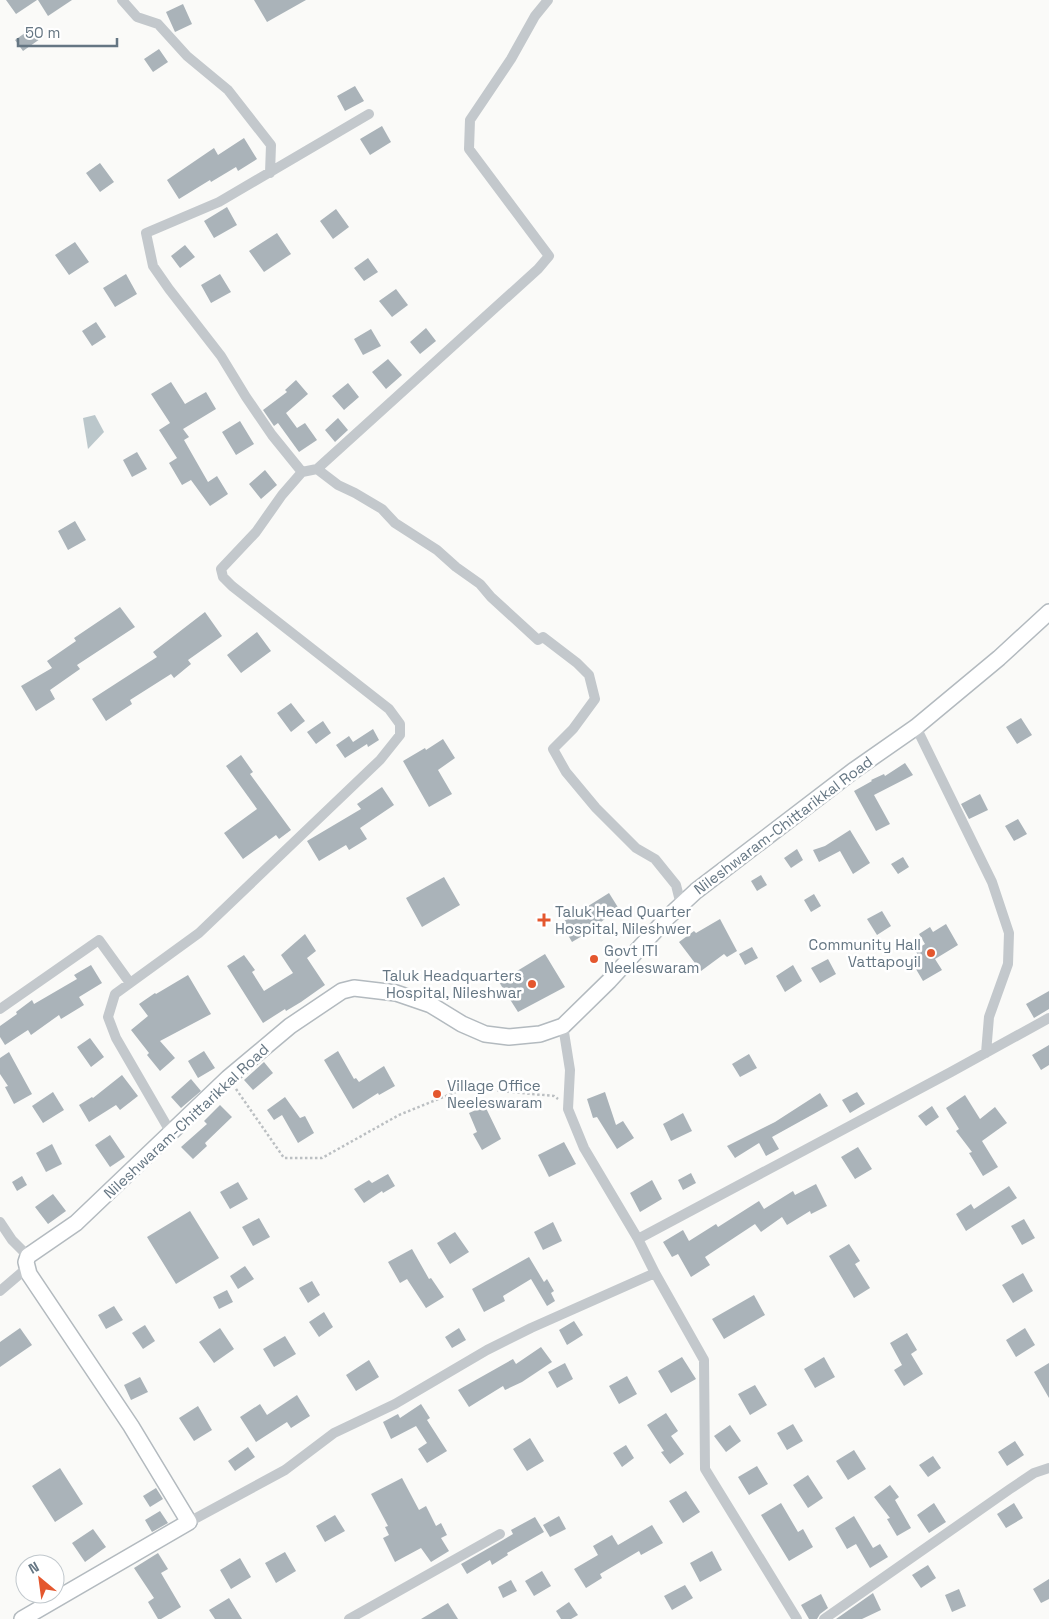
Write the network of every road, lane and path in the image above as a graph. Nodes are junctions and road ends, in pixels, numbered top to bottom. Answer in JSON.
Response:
{"nodes":[{"id":1,"x":122,"y":0,"type":"edge"},
{"id":2,"x":548,"y":0,"type":"edge"},
{"id":3,"x":369,"y":114,"type":"dead end"},
{"id":4,"x":270,"y":173,"type":"junction"},
{"id":5,"x":317,"y":469,"type":"junction"},
{"id":6,"x":302,"y":472,"type":"junction"},
{"id":7,"x":1049,"y":612,"type":"edge"},
{"id":8,"x":916,"y":727,"type":"junction"},
{"id":9,"x":681,"y":905,"type":"junction"},
{"id":10,"x":130,"y":983,"type":"junction"},
{"id":11,"x":0,"y":1009,"type":"edge"},
{"id":12,"x":1049,"y":1018,"type":"edge"},
{"id":13,"x":563,"y":1026,"type":"junction"},
{"id":14,"x":986,"y":1053,"type":"junction"},
{"id":15,"x":228,"y":1078,"type":"junction"},
{"id":16,"x":568,"y":1109,"type":"junction"},
{"id":17,"x":171,"y":1133,"type":"junction"},
{"id":18,"x":0,"y":1222,"type":"edge"},
{"id":19,"x":638,"y":1238,"type":"junction"},
{"id":20,"x":28,"y":1262,"type":"junction"},
{"id":21,"x":655,"y":1273,"type":"junction"},
{"id":22,"x":0,"y":1291,"type":"edge"},
{"id":23,"x":1049,"y":1468,"type":"edge"},
{"id":24,"x":190,"y":1522,"type":"junction"},
{"id":25,"x":500,"y":1534,"type":"dead end"},
{"id":26,"x":22,"y":1619,"type":"edge"},
{"id":27,"x":349,"y":1619,"type":"edge"},
{"id":28,"x":797,"y":1619,"type":"edge"},
{"id":29,"x":824,"y":1619,"type":"edge"}],
"edges":[{"from":1,"to":4,"type":"street"},
{"from":2,"to":5,"type":"street"},
{"from":3,"to":4,"type":"street"},
{"from":4,"to":6,"type":"street"},
{"from":5,"to":6,"type":"street"},
{"from":5,"to":9,"type":"street"},
{"from":6,"to":10,"type":"street"},
{"from":7,"to":8,"type":"main road","name":"Nileshwaram-Chittarikkal Road"},
{"from":8,"to":9,"type":"main road","name":"Nileshwaram-Chittarikkal Road"},
{"from":8,"to":14,"type":"street"},
{"from":9,"to":13,"type":"main road","name":"Nileshwaram-Chittarikkal Road"},
{"from":10,"to":11,"type":"street"},
{"from":10,"to":17,"type":"street"},
{"from":12,"to":14,"type":"street"},
{"from":13,"to":15,"type":"main road","name":"Nileshwaram-Chittarikkal Road"},
{"from":13,"to":16,"type":"street"},
{"from":14,"to":19,"type":"street"},
{"from":15,"to":16,"type":"path"},
{"from":15,"to":17,"type":"main road","name":"Nileshwaram-Chittarikkal Road"},
{"from":16,"to":19,"type":"street"},
{"from":17,"to":20,"type":"main road","name":"Nileshwaram-Chittarikkal Road"},
{"from":18,"to":20,"type":"street"},
{"from":19,"to":21,"type":"street"},
{"from":20,"to":22,"type":"street"},
{"from":20,"to":24,"type":"main road"},
{"from":21,"to":24,"type":"street"},
{"from":21,"to":28,"type":"street"},
{"from":23,"to":29,"type":"street"},
{"from":24,"to":26,"type":"main road"},
{"from":25,"to":27,"type":"street"}]}
